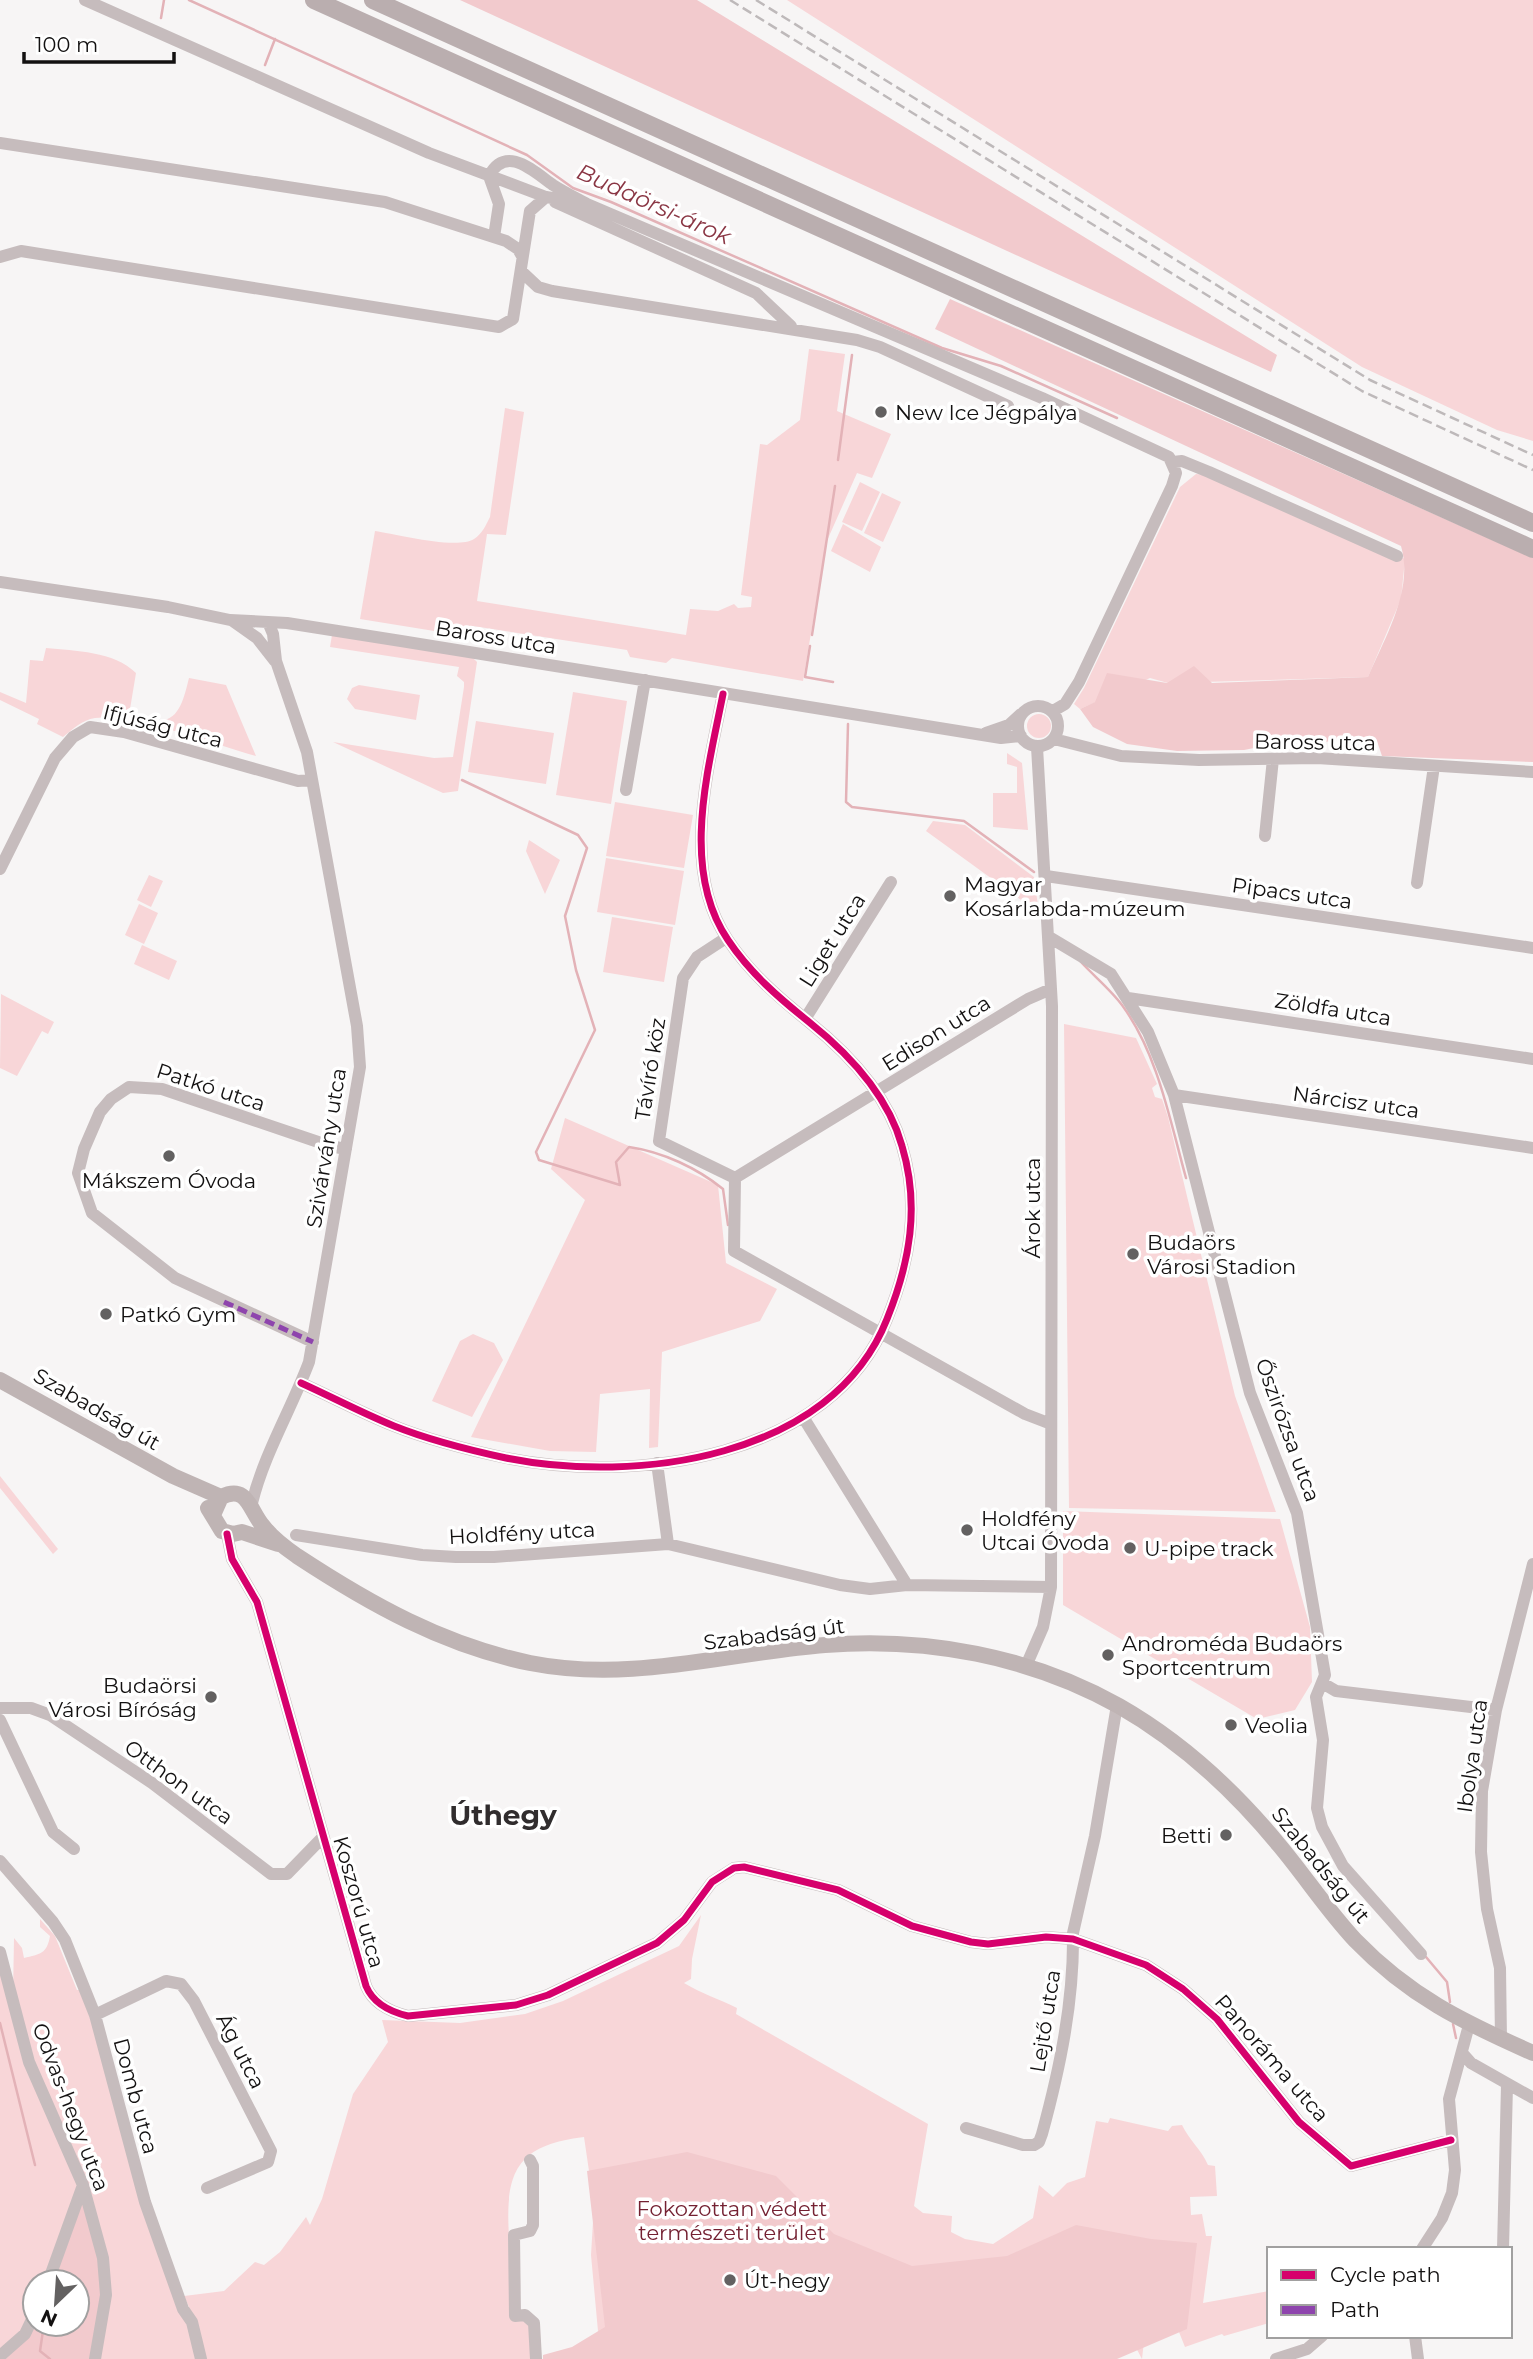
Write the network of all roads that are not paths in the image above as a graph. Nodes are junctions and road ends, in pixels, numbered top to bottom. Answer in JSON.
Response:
{"nodes":[{"id":1,"x":85,"y":0,"type":"edge"},
{"id":2,"x":314,"y":0,"type":"edge"},
{"id":3,"x":373,"y":0,"type":"edge"},
{"id":4,"x":0,"y":143,"type":"edge"},
{"id":5,"x":489,"y":176,"type":"junction"},
{"id":6,"x":546,"y":197,"type":"junction"},
{"id":7,"x":587,"y":204,"type":"junction"},
{"id":8,"x":499,"y":215,"type":"junction"},
{"id":9,"x":472,"y":230,"type":"junction"},
{"id":10,"x":494,"y":237,"type":"junction"},
{"id":11,"x":522,"y":256,"type":"junction"},
{"id":12,"x":0,"y":257,"type":"edge"},
{"id":13,"x":522,"y":272,"type":"junction"},
{"id":14,"x":538,"y":287,"type":"junction"},
{"id":15,"x":517,"y":300,"type":"junction"},
{"id":16,"x":794,"y":329,"type":"junction"},
{"id":17,"x":1010,"y":412,"type":"dead end"},
{"id":18,"x":1173,"y":462,"type":"junction"},
{"id":19,"x":1533,"y":523,"type":"edge"},
{"id":20,"x":1533,"y":549,"type":"edge"},
{"id":21,"x":1397,"y":555,"type":"dead end"},
{"id":22,"x":0,"y":582,"type":"edge"},
{"id":23,"x":230,"y":620,"type":"junction"},
{"id":24,"x":268,"y":622,"type":"junction"},
{"id":25,"x":275,"y":661,"type":"junction"},
{"id":26,"x":645,"y":680,"type":"junction"},
{"id":27,"x":723,"y":694,"type":"junction"},
{"id":28,"x":1053,"y":711,"type":"junction"},
{"id":29,"x":1021,"y":714,"type":"junction"},
{"id":30,"x":1059,"y":726,"type":"junction"},
{"id":31,"x":986,"y":733,"type":"junction"},
{"id":32,"x":1021,"y":736,"type":"junction"},
{"id":33,"x":1054,"y":739,"type":"junction"},
{"id":34,"x":1037,"y":747,"type":"junction"},
{"id":35,"x":1096,"y":748,"type":"junction"},
{"id":36,"x":1273,"y":759,"type":"junction"},
{"id":37,"x":1434,"y":766,"type":"junction"},
{"id":38,"x":1533,"y":772,"type":"edge"},
{"id":39,"x":312,"y":780,"type":"junction"},
{"id":40,"x":626,"y":790,"type":"dead end"},
{"id":41,"x":1265,"y":836,"type":"dead end"},
{"id":42,"x":0,"y":869,"type":"edge"},
{"id":43,"x":1046,"y":876,"type":"junction"},
{"id":44,"x":891,"y":882,"type":"dead end"},
{"id":45,"x":1417,"y":883,"type":"dead end"},
{"id":46,"x":1049,"y":937,"type":"junction"},
{"id":47,"x":726,"y":938,"type":"junction"},
{"id":48,"x":1533,"y":948,"type":"edge"},
{"id":49,"x":1051,"y":989,"type":"junction"},
{"id":50,"x":1128,"y":998,"type":"junction"},
{"id":51,"x":805,"y":1019,"type":"junction"},
{"id":52,"x":1533,"y":1059,"type":"edge"},
{"id":53,"x":876,"y":1093,"type":"junction"},
{"id":54,"x":1174,"y":1095,"type":"junction"},
{"id":55,"x":1533,"y":1148,"type":"edge"},
{"id":56,"x":346,"y":1149,"type":"junction"},
{"id":57,"x":735,"y":1178,"type":"junction"},
{"id":58,"x":883,"y":1332,"type":"junction"},
{"id":59,"x":313,"y":1342,"type":"junction"},
{"id":60,"x":0,"y":1380,"type":"edge"},
{"id":61,"x":301,"y":1383,"type":"junction"},
{"id":62,"x":803,"y":1417,"type":"junction"},
{"id":63,"x":1051,"y":1424,"type":"junction"},
{"id":64,"x":657,"y":1463,"type":"junction"},
{"id":65,"x":260,"y":1470,"type":"junction"},
{"id":66,"x":173,"y":1476,"type":"junction"},
{"id":67,"x":237,"y":1493,"type":"junction"},
{"id":68,"x":221,"y":1497,"type":"junction"},
{"id":69,"x":253,"y":1509,"type":"junction"},
{"id":70,"x":213,"y":1515,"type":"junction"},
{"id":71,"x":235,"y":1533,"type":"junction"},
{"id":72,"x":296,"y":1535,"type":"dead end"},
{"id":73,"x":667,"y":1544,"type":"junction"},
{"id":74,"x":283,"y":1546,"type":"junction"},
{"id":75,"x":1533,"y":1564,"type":"edge"},
{"id":76,"x":907,"y":1585,"type":"junction"},
{"id":77,"x":1051,"y":1587,"type":"junction"},
{"id":78,"x":1026,"y":1666,"type":"junction"},
{"id":79,"x":1324,"y":1684,"type":"junction"},
{"id":80,"x":1117,"y":1705,"type":"junction"},
{"id":81,"x":0,"y":1708,"type":"edge"},
{"id":82,"x":1496,"y":1710,"type":"junction"},
{"id":83,"x":0,"y":1720,"type":"edge"},
{"id":84,"x":322,"y":1838,"type":"junction"},
{"id":85,"x":74,"y":1849,"type":"dead end"},
{"id":86,"x":0,"y":1861,"type":"edge"},
{"id":87,"x":684,"y":1920,"type":"joint"},
{"id":88,"x":1073,"y":1939,"type":"junction"},
{"id":89,"x":1421,"y":1954,"type":"dead end"},
{"id":90,"x":1,"y":1961,"type":"edge"},
{"id":91,"x":95,"y":2015,"type":"junction"},
{"id":92,"x":1469,"y":2025,"type":"junction"},
{"id":93,"x":1502,"y":2039,"type":"junction"},
{"id":94,"x":1533,"y":2053,"type":"edge"},
{"id":95,"x":1463,"y":2054,"type":"junction"},
{"id":96,"x":1507,"y":2085,"type":"junction"},
{"id":97,"x":1533,"y":2098,"type":"edge"},
{"id":98,"x":965,"y":2128,"type":"dead end"},
{"id":99,"x":1451,"y":2140,"type":"junction"},
{"id":100,"x":530,"y":2160,"type":"dead end"},
{"id":101,"x":83,"y":2185,"type":"junction"},
{"id":102,"x":206,"y":2188,"type":"dead end"},
{"id":103,"x":1423,"y":2247,"type":"edge"},
{"id":104,"x":1503,"y":2247,"type":"edge"},
{"id":105,"x":53,"y":2268,"type":"edge"},
{"id":106,"x":21,"y":2338,"type":"edge"},
{"id":107,"x":1320,"y":2338,"type":"edge"},
{"id":108,"x":1415,"y":2338,"type":"edge"},
{"id":109,"x":1308,"y":2354,"type":"edge"},
{"id":110,"x":0,"y":2356,"type":"edge"},
{"id":111,"x":95,"y":2359,"type":"edge"},
{"id":112,"x":201,"y":2359,"type":"edge"},
{"id":113,"x":536,"y":2359,"type":"edge"},
{"id":114,"x":1276,"y":2359,"type":"edge"},
{"id":115,"x":1418,"y":2359,"type":"edge"}],
"edges":[{"from":1,"to":5,"type":"street"},
{"from":2,"to":20,"type":"highway"},
{"from":3,"to":19,"type":"highway"},
{"from":4,"to":9,"type":"street"},
{"from":5,"to":6,"type":"street"},
{"from":5,"to":7,"type":"street"},
{"from":5,"to":8,"type":"street"},
{"from":6,"to":7,"type":"street"},
{"from":6,"to":11,"type":"street"},
{"from":6,"to":16,"type":"street"},
{"from":7,"to":18,"type":"street"},
{"from":8,"to":9,"type":"street"},
{"from":8,"to":10,"type":"street"},
{"from":9,"to":10,"type":"street"},
{"from":10,"to":11,"type":"street"},
{"from":11,"to":13,"type":"street"},
{"from":12,"to":15,"type":"street"},
{"from":13,"to":14,"type":"street"},
{"from":13,"to":15,"type":"street"},
{"from":14,"to":15,"type":"street"},
{"from":14,"to":16,"type":"street"},
{"from":16,"to":17,"type":"street"},
{"from":18,"to":21,"type":"street"},
{"from":18,"to":28,"type":"street"},
{"from":22,"to":23,"type":"street","name":"Baross utca"},
{"from":23,"to":24,"type":"street","name":"Baross utca"},
{"from":23,"to":25,"type":"street","name":"Szivárvány utca"},
{"from":24,"to":25,"type":"street","name":"Szivárvány utca"},
{"from":24,"to":26,"type":"street","name":"Baross utca"},
{"from":25,"to":39,"type":"street","name":"Szivárvány utca"},
{"from":26,"to":27,"type":"street","name":"Baross utca"},
{"from":26,"to":40,"type":"street"},
{"from":27,"to":31,"type":"street","name":"Baross utca"},
{"from":27,"to":47,"type":"street"},
{"from":28,"to":29,"type":"street"},
{"from":28,"to":30,"type":"street"},
{"from":29,"to":31,"type":"street"},
{"from":29,"to":32,"type":"street"},
{"from":30,"to":33,"type":"street"},
{"from":30,"to":35,"type":"street","name":"Baross utca"},
{"from":31,"to":32,"type":"street","name":"Baross utca"},
{"from":32,"to":34,"type":"street"},
{"from":33,"to":34,"type":"street"},
{"from":33,"to":35,"type":"street","name":"Baross utca"},
{"from":34,"to":43,"type":"street","name":"Árok utca"},
{"from":35,"to":36,"type":"street","name":"Baross utca"},
{"from":36,"to":37,"type":"street","name":"Baross utca"},
{"from":36,"to":41,"type":"street"},
{"from":37,"to":38,"type":"street","name":"Baross utca"},
{"from":37,"to":45,"type":"street"},
{"from":39,"to":42,"type":"street","name":"Ifjúság utca"},
{"from":39,"to":56,"type":"street","name":"Szivárvány utca"},
{"from":43,"to":46,"type":"street","name":"Árok utca"},
{"from":43,"to":48,"type":"street","name":"Pipacs utca"},
{"from":44,"to":51,"type":"street","name":"Liget utca"},
{"from":46,"to":49,"type":"street","name":"Árok utca"},
{"from":46,"to":50,"type":"street","name":"Őszirózsa utca"},
{"from":47,"to":51,"type":"street"},
{"from":47,"to":57,"type":"street","name":"Távíró köz"},
{"from":49,"to":53,"type":"street","name":"Edison utca"},
{"from":49,"to":63,"type":"street","name":"Árok utca"},
{"from":50,"to":52,"type":"street","name":"Zöldfa utca"},
{"from":50,"to":54,"type":"street","name":"Őszirózsa utca"},
{"from":51,"to":53,"type":"street"},
{"from":53,"to":57,"type":"street","name":"Edison utca"},
{"from":53,"to":58,"type":"street"},
{"from":54,"to":55,"type":"street","name":"Nárcisz utca"},
{"from":54,"to":79,"type":"street","name":"Őszirózsa utca"},
{"from":56,"to":59,"type":"street","name":"Szivárvány utca"},
{"from":56,"to":59,"type":"street","name":"Patkó utca"},
{"from":57,"to":58,"type":"street"},
{"from":58,"to":62,"type":"street"},
{"from":58,"to":63,"type":"street"},
{"from":59,"to":61,"type":"street","name":"Szivárvány utca"},
{"from":60,"to":66,"type":"main road","name":"Szabadság út"},
{"from":61,"to":64,"type":"street"},
{"from":61,"to":65,"type":"street","name":"Szivárvány utca"},
{"from":62,"to":64,"type":"street"},
{"from":62,"to":76,"type":"street"},
{"from":63,"to":77,"type":"street","name":"Árok utca"},
{"from":64,"to":73,"type":"street"},
{"from":65,"to":67,"type":"street","name":"Szivárvány utca"},
{"from":65,"to":69,"type":"street","name":"Szivárvány utca"},
{"from":66,"to":68,"type":"main road","name":"Szabadság út"},
{"from":66,"to":70,"type":"main road","name":"Szabadság út"},
{"from":67,"to":68,"type":"main road"},
{"from":67,"to":69,"type":"main road","name":"Szabadság út"},
{"from":68,"to":70,"type":"main road"},
{"from":69,"to":71,"type":"main road"},
{"from":69,"to":74,"type":"main road","name":"Szabadság út"},
{"from":70,"to":71,"type":"main road","name":"Szabadság út"},
{"from":71,"to":74,"type":"main road","name":"Szabadság út"},
{"from":71,"to":84,"type":"street","name":"Koszorú utca"},
{"from":72,"to":73,"type":"street","name":"Holdfény utca"},
{"from":73,"to":76,"type":"street","name":"Holdfény utca"},
{"from":74,"to":78,"type":"main road","name":"Szabadság út"},
{"from":75,"to":82,"type":"street","name":"Ibolya utca"},
{"from":76,"to":77,"type":"street","name":"Holdfény utca"},
{"from":77,"to":78,"type":"street","name":"Árok utca"},
{"from":78,"to":80,"type":"main road","name":"Szabadság út"},
{"from":79,"to":82,"type":"street"},
{"from":79,"to":89,"type":"street","name":"Őszirózsa utca"},
{"from":80,"to":88,"type":"street","name":"Lejtő utca"},
{"from":80,"to":92,"type":"main road","name":"Szabadság út"},
{"from":81,"to":84,"type":"street","name":"Otthon utca"},
{"from":82,"to":93,"type":"street","name":"Ibolya utca"},
{"from":83,"to":85,"type":"street"},
{"from":84,"to":87,"type":"street","name":"Koszorú utca"},
{"from":86,"to":91,"type":"street","name":"Domb utca"},
{"from":87,"to":88,"type":"street","name":"Panoráma utca"},
{"from":88,"to":98,"type":"street","name":"Lejtő utca"},
{"from":88,"to":99,"type":"street","name":"Panoráma utca"},
{"from":90,"to":101,"type":"street","name":"Odvas-hegy utca"},
{"from":91,"to":102,"type":"street","name":"Ág utca"},
{"from":91,"to":112,"type":"street","name":"Domb utca"},
{"from":92,"to":93,"type":"main road","name":"Szabadság út"},
{"from":92,"to":95,"type":"street"},
{"from":93,"to":94,"type":"main road","name":"Szabadság út"},
{"from":95,"to":96,"type":"street"},
{"from":95,"to":99,"type":"street"},
{"from":96,"to":97,"type":"street"},
{"from":96,"to":104,"type":"street"},
{"from":99,"to":103,"type":"street"},
{"from":100,"to":113,"type":"street"},
{"from":101,"to":105,"type":"street"},
{"from":101,"to":111,"type":"street","name":"Odvas-hegy utca"},
{"from":106,"to":110,"type":"street"},
{"from":107,"to":109,"type":"street"},
{"from":108,"to":115,"type":"street"},
{"from":109,"to":114,"type":"street"}]}
